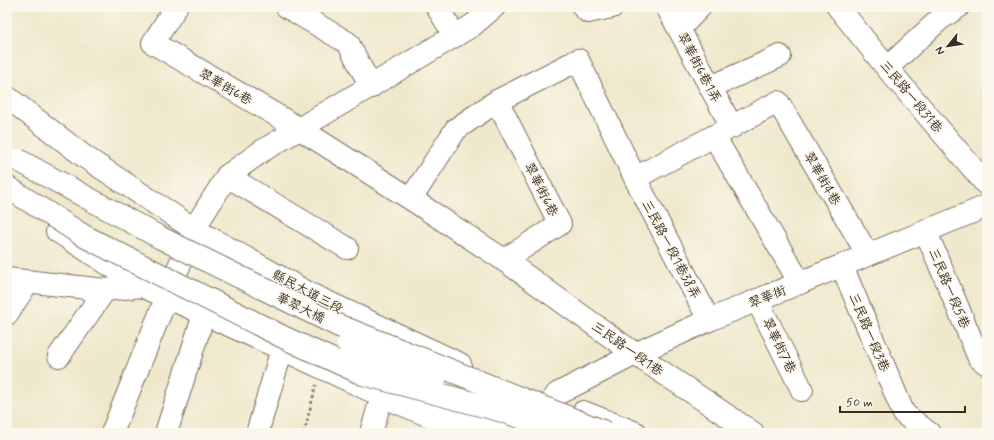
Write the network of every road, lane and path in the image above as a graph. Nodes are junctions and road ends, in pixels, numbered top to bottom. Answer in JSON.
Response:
{"nodes":[{"id":1,"x":176,"y":7,"type":"edge"},
{"id":2,"x":287,"y":7,"type":"edge"},
{"id":3,"x":437,"y":7,"type":"edge"},
{"id":4,"x":494,"y":7,"type":"edge"},
{"id":5,"x":582,"y":7,"type":"edge"},
{"id":6,"x":612,"y":7,"type":"edge"},
{"id":7,"x":667,"y":7,"type":"edge"},
{"id":8,"x":700,"y":7,"type":"edge"},
{"id":9,"x":838,"y":7,"type":"edge"},
{"id":10,"x":958,"y":7,"type":"edge"},
{"id":11,"x":936,"y":13,"type":"edge"},
{"id":12,"x":679,"y":29,"type":"junction"},
{"id":13,"x":455,"y":36,"type":"junction"},
{"id":14,"x":780,"y":56,"type":"dead end"},
{"id":15,"x":887,"y":68,"type":"junction"},
{"id":16,"x":371,"y":87,"type":"junction"},
{"id":17,"x":711,"y":87,"type":"junction"},
{"id":18,"x":7,"y":97,"type":"edge"},
{"id":19,"x":497,"y":101,"type":"junction"},
{"id":20,"x":300,"y":129,"type":"junction"},
{"id":21,"x":723,"y":131,"type":"junction"},
{"id":22,"x":13,"y":157,"type":"edge"},
{"id":23,"x":227,"y":176,"type":"junction"},
{"id":24,"x":635,"y":178,"type":"junction"},
{"id":25,"x":987,"y":185,"type":"edge"},
{"id":26,"x":7,"y":187,"type":"edge"},
{"id":27,"x":7,"y":199,"type":"edge"},
{"id":28,"x":411,"y":199,"type":"junction"},
{"id":29,"x":987,"y":206,"type":"edge"},
{"id":30,"x":194,"y":229,"type":"junction"},
{"id":31,"x":926,"y":232,"type":"junction"},
{"id":32,"x":347,"y":248,"type":"dead end"},
{"id":33,"x":868,"y":255,"type":"junction"},
{"id":34,"x":504,"y":260,"type":"junction"},
{"id":35,"x":842,"y":266,"type":"junction"},
{"id":36,"x":17,"y":280,"type":"edge"},
{"id":37,"x":800,"y":283,"type":"junction"},
{"id":38,"x":142,"y":286,"type":"junction"},
{"id":39,"x":104,"y":290,"type":"junction"},
{"id":40,"x":167,"y":297,"type":"junction"},
{"id":41,"x":758,"y":300,"type":"junction"},
{"id":42,"x":7,"y":314,"type":"edge"},
{"id":43,"x":204,"y":314,"type":"junction"},
{"id":44,"x":709,"y":320,"type":"junction"},
{"id":45,"x":282,"y":349,"type":"junction"},
{"id":46,"x":635,"y":354,"type":"junction"},
{"id":47,"x":59,"y":356,"type":"dead end"},
{"id":48,"x":987,"y":364,"type":"edge"},
{"id":49,"x":320,"y":368,"type":"junction"},
{"id":50,"x":363,"y":374,"type":"junction"},
{"id":51,"x":802,"y":390,"type":"dead end"},
{"id":52,"x":386,"y":398,"type":"junction"},
{"id":53,"x":553,"y":400,"type":"junction"},
{"id":54,"x":258,"y":430,"type":"dead end"},
{"id":55,"x":112,"y":433,"type":"edge"},
{"id":56,"x":166,"y":433,"type":"edge"},
{"id":57,"x":304,"y":433,"type":"edge"},
{"id":58,"x":371,"y":433,"type":"edge"},
{"id":59,"x":470,"y":433,"type":"edge"},
{"id":60,"x":512,"y":433,"type":"edge"},
{"id":61,"x":542,"y":433,"type":"edge"},
{"id":62,"x":567,"y":433,"type":"edge"},
{"id":63,"x":608,"y":433,"type":"edge"},
{"id":64,"x":636,"y":433,"type":"edge"},
{"id":65,"x":753,"y":433,"type":"edge"},
{"id":66,"x":929,"y":433,"type":"edge"}],
"edges":[{"from":1,"to":20,"type":"main road","name":"翠華街6巷"},
{"from":2,"to":16,"type":"main road"},
{"from":3,"to":13,"type":"main road"},
{"from":4,"to":13,"type":"main road"},
{"from":5,"to":6,"type":"main road"},
{"from":7,"to":12,"type":"main road","name":"翠華街6巷1弄"},
{"from":8,"to":12,"type":"main road"},
{"from":9,"to":15,"type":"main road","name":"三民路一段31巷"},
{"from":10,"to":11,"type":"main road"},
{"from":11,"to":15,"type":"main road"},
{"from":12,"to":17,"type":"main road","name":"翠華街6巷1弄"},
{"from":13,"to":16,"type":"main road"},
{"from":14,"to":17,"type":"main road"},
{"from":15,"to":25,"type":"main road","name":"三民路一段31巷"},
{"from":16,"to":20,"type":"main road"},
{"from":17,"to":21,"type":"main road","name":"翠華街6巷1弄"},
{"from":18,"to":30,"type":"main road","name":"縣民大道三段"},
{"from":19,"to":24,"type":"main road"},
{"from":19,"to":28,"type":"main road"},
{"from":19,"to":34,"type":"main road","name":"翠華街6巷"},
{"from":20,"to":23,"type":"main road"},
{"from":20,"to":28,"type":"main road","name":"翠華街6巷"},
{"from":21,"to":24,"type":"main road"},
{"from":21,"to":33,"type":"main road","name":"翠華街4巷"},
{"from":21,"to":37,"type":"main road"},
{"from":22,"to":53,"type":"main road","bridge":true},
{"from":22,"to":63,"type":"main road","name":"華翠大橋","bridge":true},
{"from":23,"to":30,"type":"main road"},
{"from":23,"to":32,"type":"main road"},
{"from":24,"to":44,"type":"main road","name":"三民路一段1巷38弄"},
{"from":26,"to":50,"type":"main road","bridge":true},
{"from":27,"to":38,"type":"main road"},
{"from":28,"to":34,"type":"main road","name":"翠華街6巷"},
{"from":29,"to":31,"type":"main road","name":"翠華街"},
{"from":30,"to":40,"type":"main road"},
{"from":30,"to":53,"type":"main road","name":"縣民大道三段"},
{"from":31,"to":33,"type":"main road","name":"翠華街"},
{"from":31,"to":48,"type":"main road","name":"三民路一段5巷"},
{"from":33,"to":35,"type":"main road","name":"翠華街"},
{"from":34,"to":46,"type":"main road","name":"三民路一段1巷"},
{"from":35,"to":37,"type":"main road","name":"翠華街"},
{"from":35,"to":66,"type":"main road","name":"三民路一段3巷"},
{"from":36,"to":39,"type":"main road"},
{"from":36,"to":42,"type":"main road"},
{"from":37,"to":41,"type":"main road","name":"翠華街"},
{"from":38,"to":39,"type":"main road"},
{"from":38,"to":40,"type":"main road"},
{"from":39,"to":47,"type":"main road"},
{"from":40,"to":43,"type":"main road"},
{"from":40,"to":52,"type":"main road"},
{"from":40,"to":55,"type":"main road"},
{"from":41,"to":44,"type":"main road","name":"翠華街"},
{"from":41,"to":51,"type":"main road","name":"翠華街7巷"},
{"from":43,"to":45,"type":"main road"},
{"from":43,"to":56,"type":"main road"},
{"from":44,"to":46,"type":"main road","name":"翠華街"},
{"from":45,"to":49,"type":"main road"},
{"from":45,"to":54,"type":"main road"},
{"from":46,"to":53,"type":"main road","name":"翠華街"},
{"from":46,"to":65,"type":"main road","name":"三民路一段1巷"},
{"from":49,"to":52,"type":"main road"},
{"from":49,"to":57,"type":"path"},
{"from":50,"to":60,"type":"main road","bridge":true},
{"from":50,"to":62,"type":"main road","bridge":true},
{"from":52,"to":58,"type":"main road"},
{"from":52,"to":59,"type":"main road"},
{"from":53,"to":61,"type":"main road"},
{"from":53,"to":64,"type":"main road","name":"縣民大道三段"}]}
